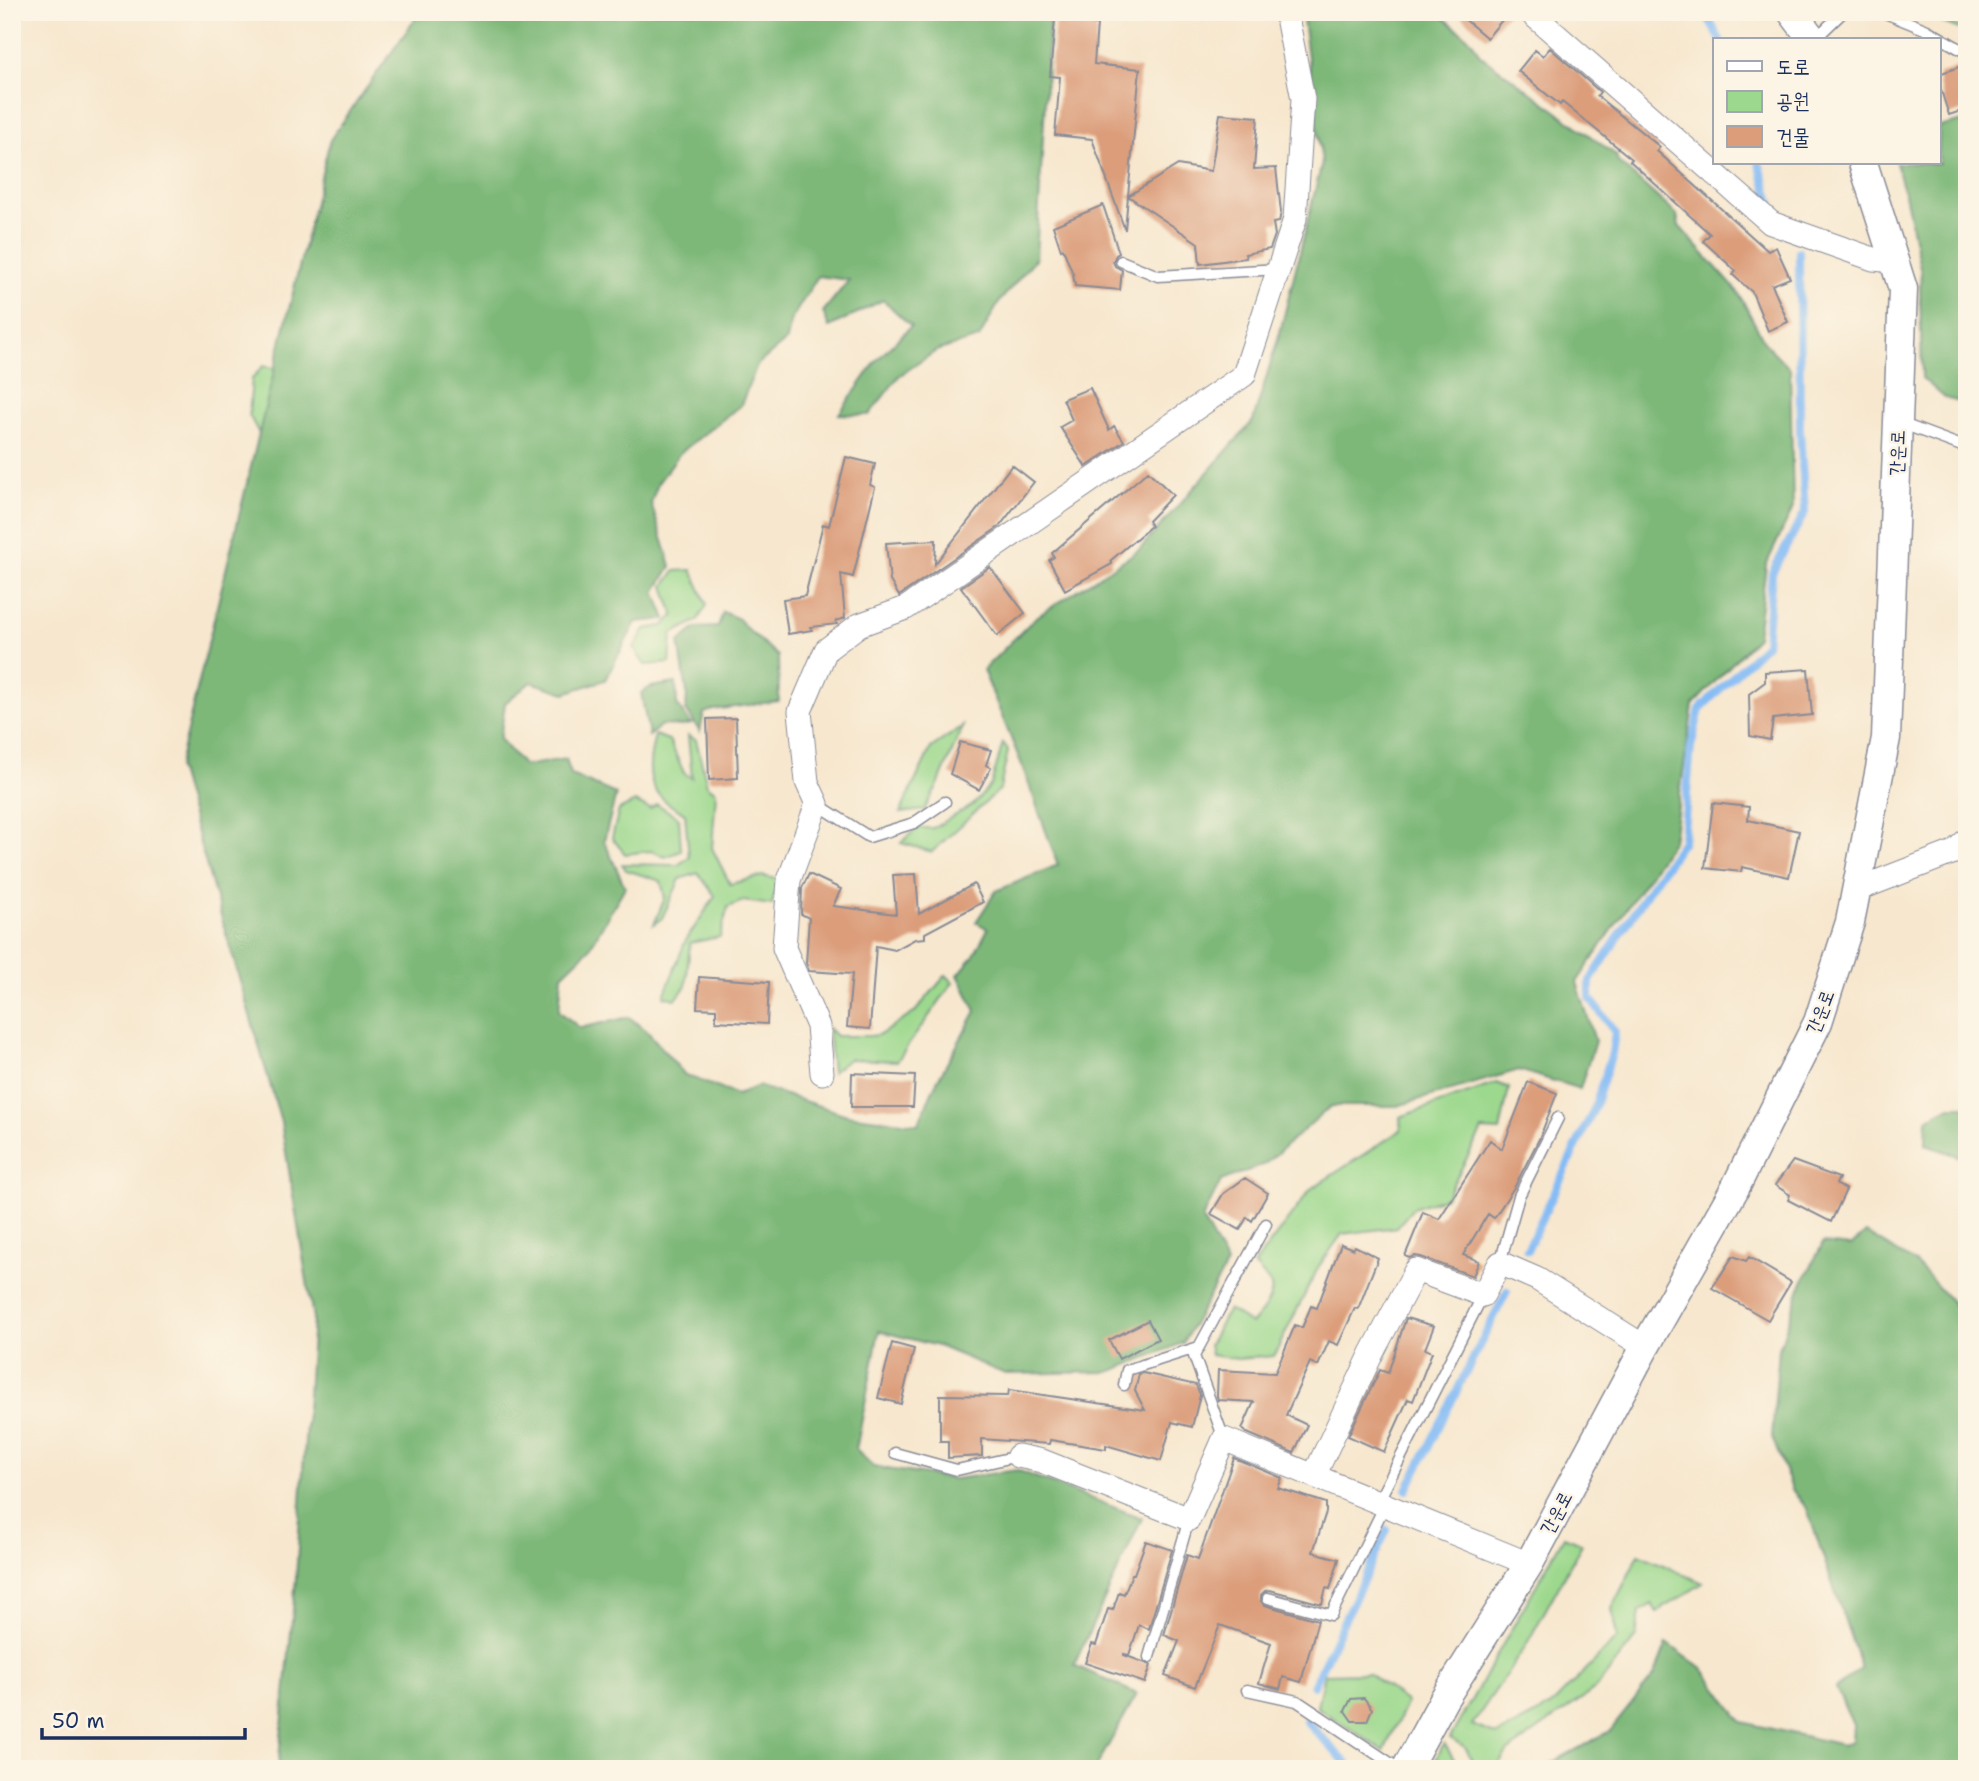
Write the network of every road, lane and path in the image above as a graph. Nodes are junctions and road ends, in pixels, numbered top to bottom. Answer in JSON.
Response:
{"nodes":[{"id":1,"x":1286,"y":12,"type":"edge"},
{"id":2,"x":1530,"y":12,"type":"edge"},
{"id":3,"x":1792,"y":12,"type":"edge"},
{"id":4,"x":1843,"y":12,"type":"edge"},
{"id":5,"x":1883,"y":12,"type":"edge"},
{"id":6,"x":1812,"y":38,"type":"edge"},
{"id":7,"x":1815,"y":38,"type":"edge"},
{"id":8,"x":1967,"y":53,"type":"edge"},
{"id":9,"x":1863,"y":164,"type":"edge"},
{"id":10,"x":1121,"y":261,"type":"dead end"},
{"id":11,"x":1895,"y":261,"type":"junction"},
{"id":12,"x":1279,"y":269,"type":"junction"},
{"id":13,"x":1898,"y":422,"type":"junction"},
{"id":14,"x":1967,"y":448,"type":"edge"},
{"id":15,"x":945,"y":802,"type":"dead end"},
{"id":16,"x":817,"y":804,"type":"junction"},
{"id":17,"x":1967,"y":840,"type":"edge"},
{"id":18,"x":1856,"y":890,"type":"junction"},
{"id":19,"x":822,"y":1073,"type":"dead end"},
{"id":20,"x":1558,"y":1118,"type":"dead end"},
{"id":21,"x":1266,"y":1224,"type":"dead end"},
{"id":22,"x":1500,"y":1263,"type":"junction"},
{"id":23,"x":1483,"y":1295,"type":"junction"},
{"id":24,"x":1199,"y":1347,"type":"junction"},
{"id":25,"x":1645,"y":1347,"type":"junction"},
{"id":26,"x":1124,"y":1385,"type":"dead end"},
{"id":27,"x":1224,"y":1439,"type":"junction"},
{"id":28,"x":895,"y":1453,"type":"dead end"},
{"id":29,"x":1018,"y":1456,"type":"joint"},
{"id":30,"x":1314,"y":1476,"type":"junction"},
{"id":31,"x":1382,"y":1504,"type":"junction"},
{"id":32,"x":1189,"y":1519,"type":"junction"},
{"id":33,"x":1529,"y":1564,"type":"junction"},
{"id":34,"x":1268,"y":1598,"type":"dead end"},
{"id":35,"x":1149,"y":1657,"type":"dead end"},
{"id":36,"x":1247,"y":1690,"type":"dead end"},
{"id":37,"x":1399,"y":1769,"type":"edge"},
{"id":38,"x":1406,"y":1769,"type":"edge"}],
"edges":[{"from":1,"to":12,"type":"street"},
{"from":2,"to":11,"type":"street"},
{"from":3,"to":6,"type":"street"},
{"from":4,"to":7,"type":"lane"},
{"from":5,"to":8,"type":"lane"},
{"from":9,"to":11,"type":"street","name":"간운로"},
{"from":10,"to":12,"type":"lane"},
{"from":11,"to":13,"type":"street","name":"간운로"},
{"from":12,"to":16,"type":"street"},
{"from":13,"to":14,"type":"lane"},
{"from":13,"to":18,"type":"street","name":"간운로"},
{"from":15,"to":16,"type":"lane"},
{"from":16,"to":19,"type":"street"},
{"from":17,"to":18,"type":"street"},
{"from":18,"to":25,"type":"street","name":"간운로"},
{"from":20,"to":22,"type":"lane"},
{"from":21,"to":24,"type":"lane"},
{"from":22,"to":23,"type":"street"},
{"from":22,"to":25,"type":"street"},
{"from":23,"to":30,"type":"street"},
{"from":23,"to":31,"type":"lane"},
{"from":24,"to":26,"type":"lane"},
{"from":24,"to":27,"type":"lane"},
{"from":25,"to":33,"type":"street","name":"간운로"},
{"from":27,"to":30,"type":"street"},
{"from":27,"to":32,"type":"street"},
{"from":28,"to":29,"type":"lane"},
{"from":29,"to":32,"type":"street"},
{"from":30,"to":31,"type":"street"},
{"from":31,"to":33,"type":"street"},
{"from":31,"to":34,"type":"lane"},
{"from":32,"to":35,"type":"lane"},
{"from":33,"to":38,"type":"street","name":"간운로"},
{"from":36,"to":37,"type":"lane"}]}
